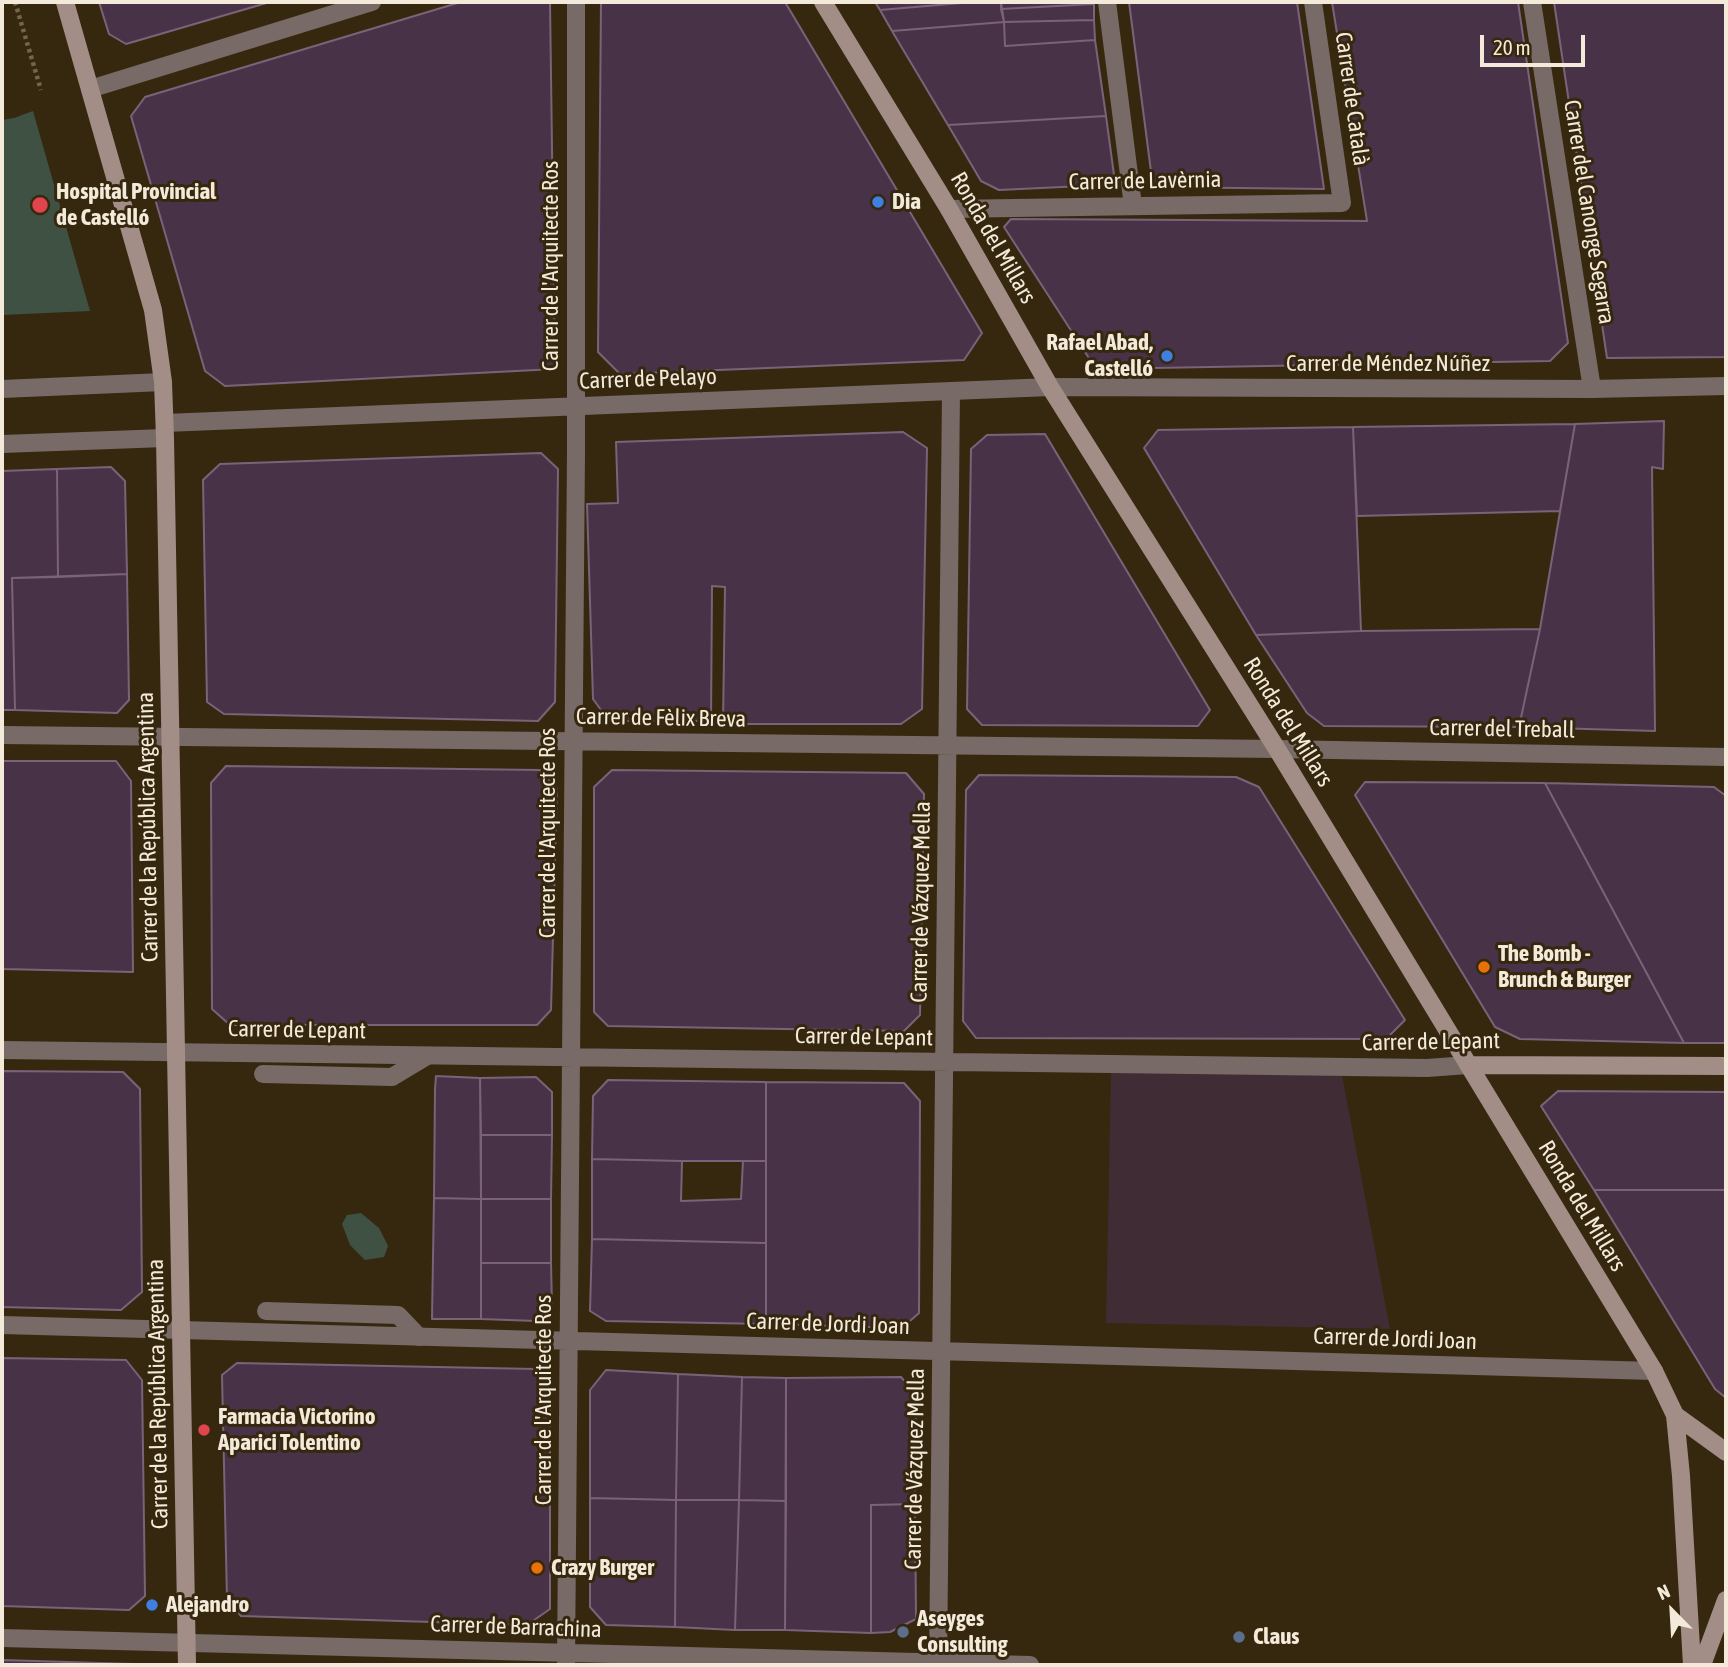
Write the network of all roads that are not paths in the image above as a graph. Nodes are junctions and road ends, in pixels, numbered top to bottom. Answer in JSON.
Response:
{"nodes":[{"id":1,"x":65,"y":2,"type":"edge"},
{"id":2,"x":372,"y":2,"type":"edge"},
{"id":3,"x":576,"y":2,"type":"edge"},
{"id":4,"x":824,"y":2,"type":"edge"},
{"id":5,"x":1107,"y":2,"type":"edge"},
{"id":6,"x":1313,"y":2,"type":"edge"},
{"id":7,"x":1532,"y":2,"type":"edge"},
{"id":8,"x":90,"y":89,"type":"junction"},
{"id":9,"x":1342,"y":203,"type":"joint"},
{"id":10,"x":1133,"y":206,"type":"junction"},
{"id":11,"x":949,"y":209,"type":"junction"},
{"id":12,"x":163,"y":382,"type":"junction"},
{"id":13,"x":1726,"y":386,"type":"edge"},
{"id":14,"x":1050,"y":387,"type":"junction"},
{"id":15,"x":2,"y":389,"type":"edge"},
{"id":16,"x":1592,"y":389,"type":"junction"},
{"id":17,"x":951,"y":391,"type":"junction"},
{"id":18,"x":576,"y":406,"type":"junction"},
{"id":19,"x":165,"y":430,"type":"junction"},
{"id":20,"x":2,"y":444,"type":"edge"},
{"id":21,"x":2,"y":735,"type":"edge"},
{"id":22,"x":171,"y":737,"type":"junction"},
{"id":23,"x":574,"y":742,"type":"junction"},
{"id":24,"x":948,"y":746,"type":"junction"},
{"id":25,"x":1277,"y":749,"type":"junction"},
{"id":26,"x":1726,"y":757,"type":"edge"},
{"id":27,"x":2,"y":1050,"type":"edge"},
{"id":28,"x":176,"y":1052,"type":"junction"},
{"id":29,"x":428,"y":1056,"type":"junction"},
{"id":30,"x":571,"y":1058,"type":"junction"},
{"id":31,"x":944,"y":1062,"type":"junction"},
{"id":32,"x":1468,"y":1065,"type":"junction"},
{"id":33,"x":1726,"y":1066,"type":"edge"},
{"id":34,"x":263,"y":1074,"type":"dead end"},
{"id":35,"x":266,"y":1311,"type":"dead end"},
{"id":36,"x":2,"y":1325,"type":"edge"},
{"id":37,"x":181,"y":1331,"type":"junction"},
{"id":38,"x":419,"y":1337,"type":"junction"},
{"id":39,"x":569,"y":1341,"type":"junction"},
{"id":40,"x":941,"y":1351,"type":"junction"},
{"id":41,"x":1654,"y":1371,"type":"junction"},
{"id":42,"x":1675,"y":1415,"type":"junction"},
{"id":43,"x":1726,"y":1452,"type":"edge"},
{"id":44,"x":1726,"y":1600,"type":"edge"},
{"id":45,"x":2,"y":1638,"type":"edge"},
{"id":46,"x":187,"y":1643,"type":"junction"},
{"id":47,"x":566,"y":1659,"type":"edge"},
{"id":48,"x":938,"y":1664,"type":"edge"},
{"id":49,"x":187,"y":1665,"type":"edge"},
{"id":50,"x":1030,"y":1665,"type":"edge"},
{"id":51,"x":1692,"y":1665,"type":"edge"},
{"id":52,"x":1702,"y":1665,"type":"edge"}],
"edges":[{"from":1,"to":8,"type":"street","name":"Carrer de la República Argentina"},
{"from":2,"to":8,"type":"street"},
{"from":3,"to":18,"type":"street","name":"Carrer de l'Arquitecte Ros"},
{"from":4,"to":11,"type":"street","name":"Ronda del Millars"},
{"from":5,"to":10,"type":"street"},
{"from":6,"to":9,"type":"street","name":"Carrer de Català"},
{"from":7,"to":16,"type":"street","name":"Carrer del Canonge Segarra"},
{"from":8,"to":12,"type":"street","name":"Carrer de la República Argentina"},
{"from":9,"to":10,"type":"street","name":"Carrer de Lavèrnia"},
{"from":10,"to":11,"type":"street","name":"Carrer de Lavèrnia"},
{"from":11,"to":14,"type":"street","name":"Ronda del Millars"},
{"from":12,"to":15,"type":"street"},
{"from":12,"to":19,"type":"street","name":"Carrer de la República Argentina"},
{"from":13,"to":16,"type":"street","name":"Carrer de Méndez Núñez"},
{"from":14,"to":16,"type":"street","name":"Carrer de Méndez Núñez"},
{"from":14,"to":17,"type":"street","name":"Carrer de Pelayo"},
{"from":14,"to":25,"type":"street","name":"Ronda del Millars"},
{"from":17,"to":18,"type":"street","name":"Carrer de Pelayo"},
{"from":17,"to":24,"type":"street","name":"Carrer de Vázquez Mella"},
{"from":18,"to":19,"type":"street","name":"Carrer de Pelayo"},
{"from":18,"to":23,"type":"street","name":"Carrer de l'Arquitecte Ros"},
{"from":19,"to":20,"type":"street","name":"Carrer de Pelayo"},
{"from":19,"to":22,"type":"street","name":"Carrer de la República Argentina"},
{"from":21,"to":22,"type":"street","name":"Carrer de Fèlix Breva"},
{"from":22,"to":23,"type":"street","name":"Carrer de Fèlix Breva"},
{"from":22,"to":28,"type":"street","name":"Carrer de la República Argentina"},
{"from":23,"to":24,"type":"street","name":"Carrer de Fèlix Breva"},
{"from":23,"to":30,"type":"street","name":"Carrer de l'Arquitecte Ros"},
{"from":24,"to":25,"type":"street","name":"Carrer de Fèlix Breva"},
{"from":24,"to":31,"type":"street","name":"Carrer de Vázquez Mella"},
{"from":25,"to":26,"type":"street","name":"Carrer del Treball"},
{"from":25,"to":32,"type":"street","name":"Ronda del Millars"},
{"from":27,"to":28,"type":"street","name":"Carrer de Lepant"},
{"from":28,"to":29,"type":"street","name":"Carrer de Lepant"},
{"from":28,"to":37,"type":"street","name":"Carrer de la República Argentina"},
{"from":29,"to":30,"type":"street","name":"Carrer de Lepant"},
{"from":29,"to":34,"type":"street"},
{"from":30,"to":31,"type":"street","name":"Carrer de Lepant"},
{"from":30,"to":39,"type":"street","name":"Carrer de l'Arquitecte Ros"},
{"from":31,"to":32,"type":"street","name":"Carrer de Lepant"},
{"from":31,"to":40,"type":"street","name":"Carrer de Vázquez Mella"},
{"from":32,"to":33,"type":"street","name":"Carrer de Lepant"},
{"from":32,"to":41,"type":"street","name":"Ronda del Millars"},
{"from":35,"to":38,"type":"street"},
{"from":36,"to":37,"type":"street","name":"Carrer de Jordi Joan"},
{"from":37,"to":38,"type":"street","name":"Carrer de Jordi Joan"},
{"from":37,"to":46,"type":"street","name":"Carrer de la República Argentina"},
{"from":38,"to":39,"type":"street","name":"Carrer de Jordi Joan"},
{"from":39,"to":40,"type":"street","name":"Carrer de Jordi Joan"},
{"from":39,"to":47,"type":"street","name":"Carrer de l'Arquitecte Ros"},
{"from":40,"to":41,"type":"street","name":"Carrer de Jordi Joan"},
{"from":40,"to":48,"type":"street","name":"Carrer de Vázquez Mella"},
{"from":41,"to":42,"type":"street","name":"Ronda del Millars"},
{"from":42,"to":43,"type":"street","name":"Ronda del Millars"},
{"from":42,"to":51,"type":"street"},
{"from":44,"to":52,"type":"street"},
{"from":45,"to":46,"type":"street","name":"Carrer de Barrachina"},
{"from":46,"to":47,"type":"street","name":"Carrer de Barrachina"},
{"from":46,"to":49,"type":"street","name":"Carrer de la República Argentina"},
{"from":47,"to":48,"type":"street","name":"Carrer de Barrachina"},
{"from":48,"to":50,"type":"street","name":"Carrer de Barrachina"}]}
